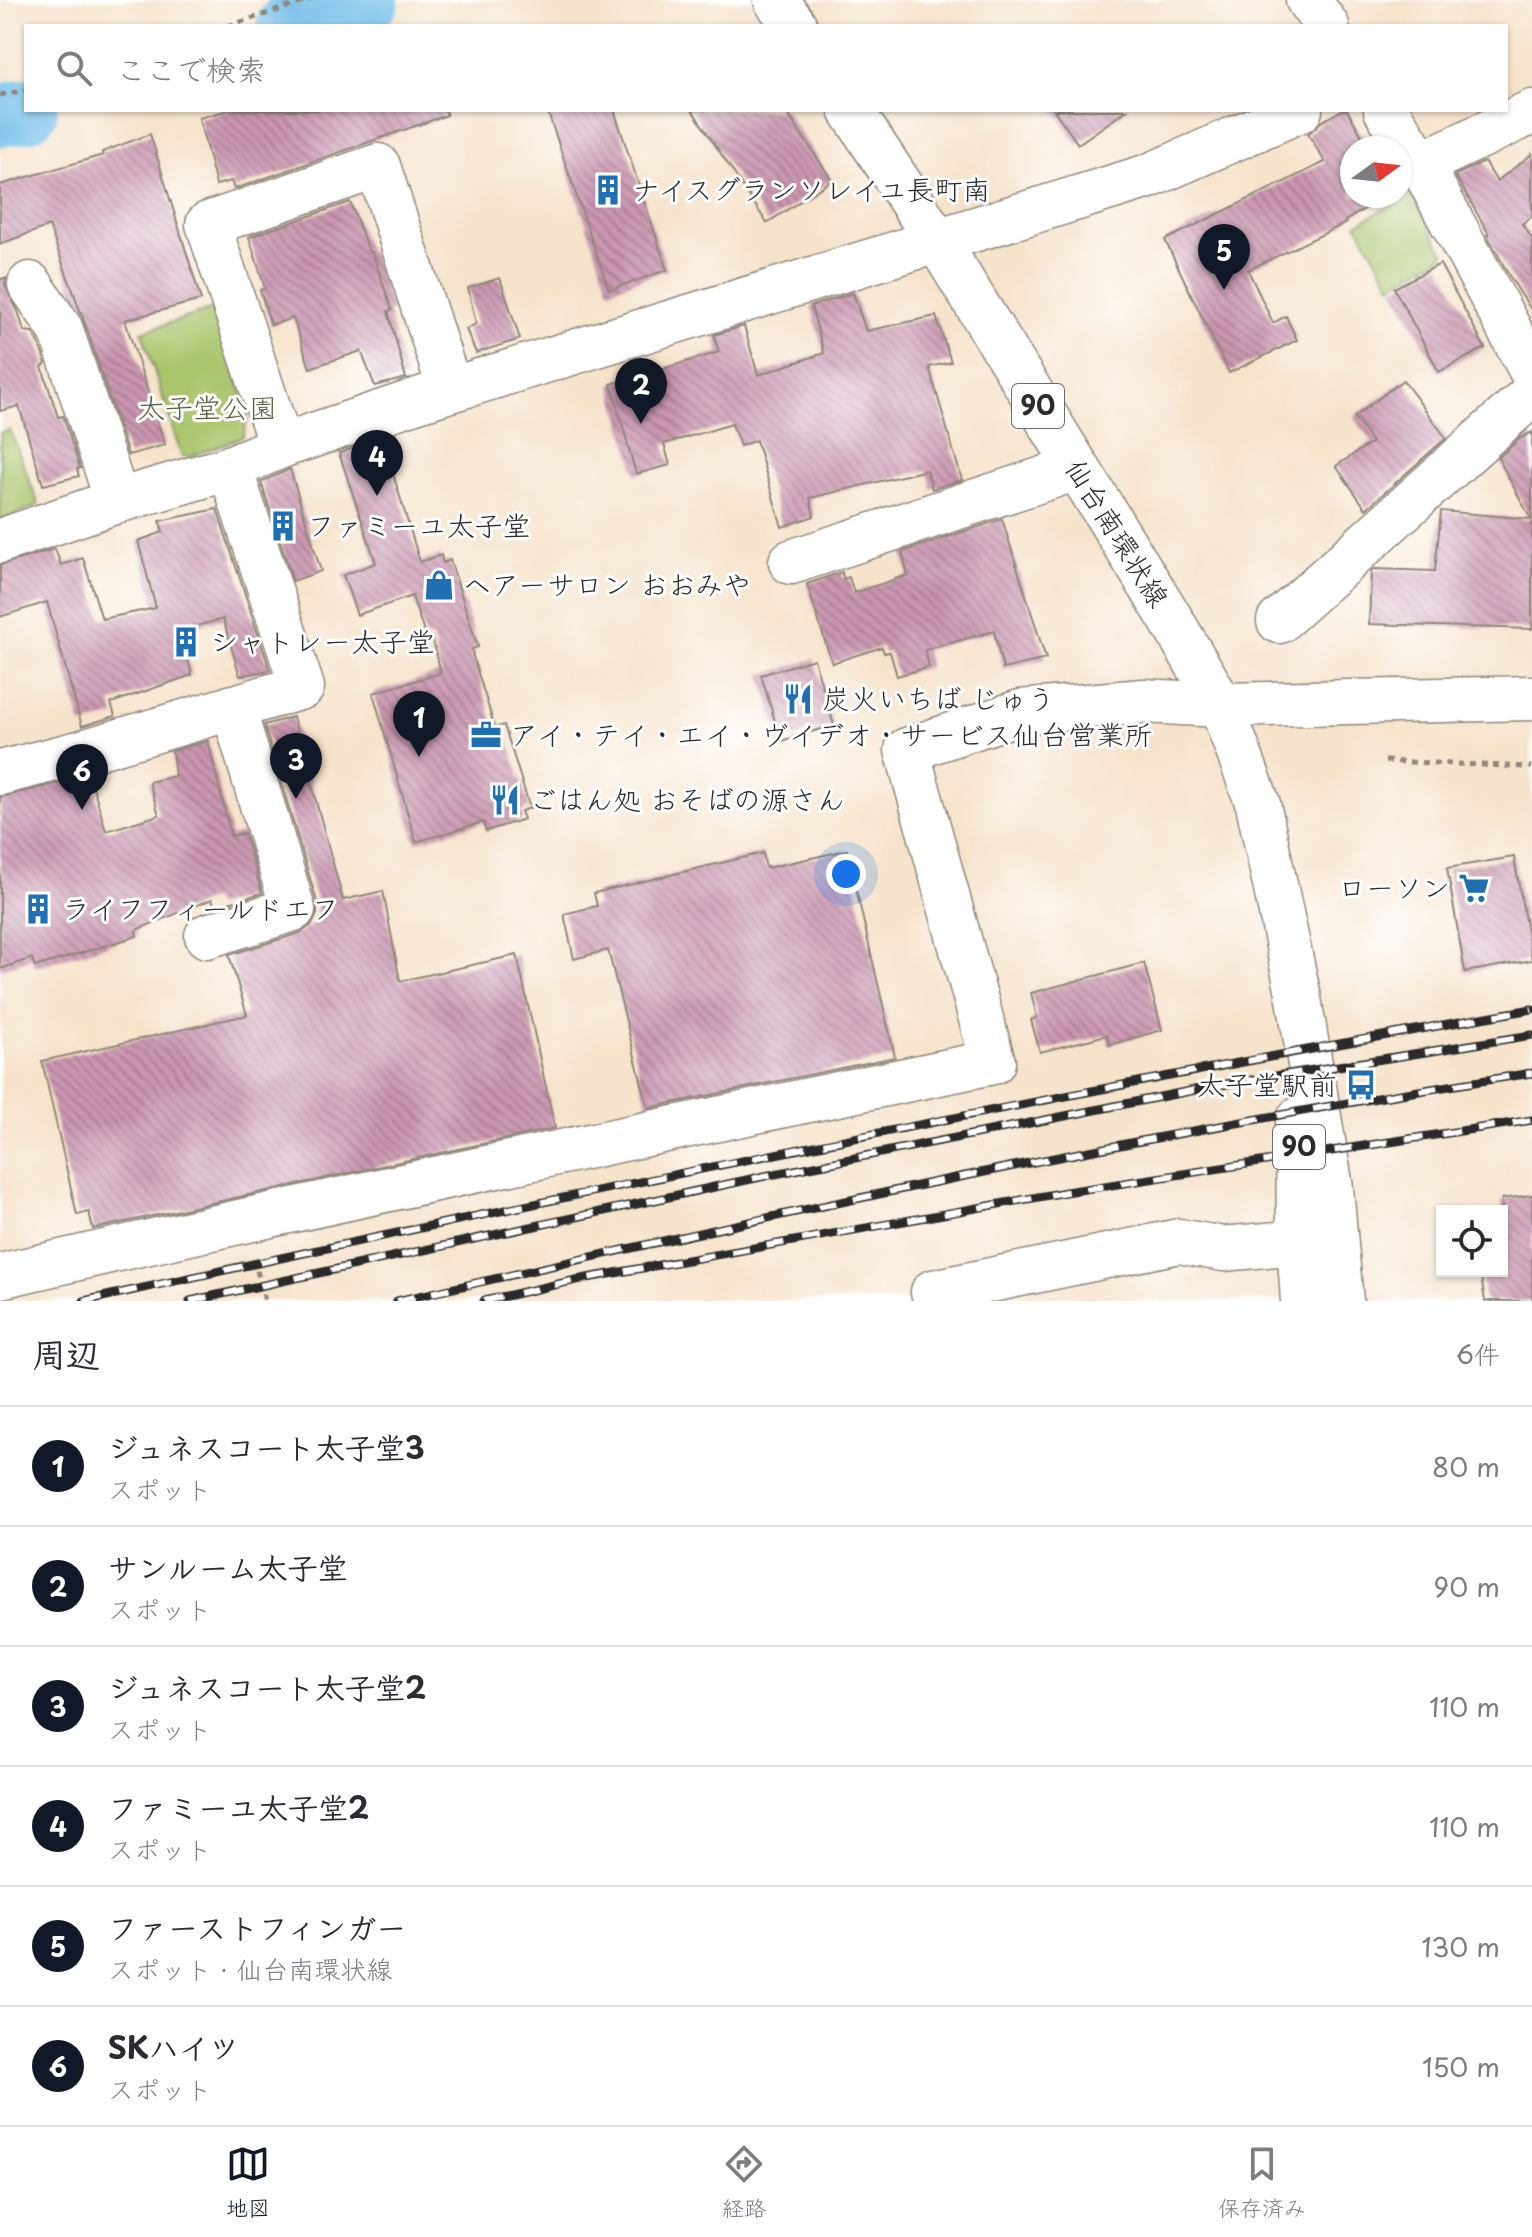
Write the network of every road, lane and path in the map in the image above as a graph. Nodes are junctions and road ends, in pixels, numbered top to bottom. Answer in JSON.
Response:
{"nodes":[{"id":1,"x":310,"y":0,"type":"edge"},
{"id":2,"x":1308,"y":0,"type":"edge"},
{"id":3,"x":234,"y":24,"type":"edge"},
{"id":4,"x":1326,"y":24,"type":"edge"},
{"id":5,"x":24,"y":90,"type":"edge"},
{"id":6,"x":0,"y":95,"type":"edge"},
{"id":7,"x":852,"y":112,"type":"edge"},
{"id":8,"x":1295,"y":112,"type":"edge"},
{"id":9,"x":1387,"y":112,"type":"edge"},
{"id":10,"x":1532,"y":112,"type":"edge"},
{"id":11,"x":1421,"y":164,"type":"junction"},
{"id":12,"x":938,"y":242,"type":"junction"},
{"id":13,"x":30,"y":284,"type":"dead end"},
{"id":14,"x":1530,"y":365,"type":"edge"},
{"id":15,"x":450,"y":390,"type":"junction"},
{"id":16,"x":281,"y":446,"type":"junction"},
{"id":17,"x":230,"y":468,"type":"junction"},
{"id":18,"x":1077,"y":468,"type":"junction"},
{"id":19,"x":117,"y":501,"type":"junction"},
{"id":20,"x":0,"y":541,"type":"edge"},
{"id":21,"x":791,"y":562,"type":"dead end"},
{"id":22,"x":1279,"y":621,"type":"dead end"},
{"id":23,"x":1532,"y":698,"type":"edge"},
{"id":24,"x":1221,"y":705,"type":"junction"},
{"id":25,"x":233,"y":707,"type":"junction"},
{"id":26,"x":1385,"y":761,"type":"dead end"},
{"id":27,"x":1532,"y":767,"type":"edge"},
{"id":28,"x":0,"y":773,"type":"edge"},
{"id":29,"x":207,"y":936,"type":"dead end"},
{"id":30,"x":1298,"y":993,"type":"junction"},
{"id":31,"x":1299,"y":1242,"type":"junction"},
{"id":32,"x":0,"y":1276,"type":"edge"},
{"id":33,"x":933,"y":1292,"type":"dead end"},
{"id":34,"x":1303,"y":1301,"type":"edge"},
{"id":35,"x":1341,"y":1301,"type":"edge"}],
"edges":[{"from":1,"to":3,"type":"path"},
{"from":2,"to":4,"type":"street"},
{"from":5,"to":6,"type":"path"},
{"from":7,"to":12,"type":"street","name":"仙台南環状線","number":"90"},
{"from":8,"to":12,"type":"street"},
{"from":9,"to":11,"type":"street"},
{"from":10,"to":11,"type":"street"},
{"from":11,"to":14,"type":"street"},
{"from":12,"to":15,"type":"street"},
{"from":12,"to":18,"type":"street","name":"仙台南環状線","number":"90"},
{"from":13,"to":19,"type":"street"},
{"from":14,"to":22,"type":"street"},
{"from":15,"to":16,"type":"street"},
{"from":15,"to":16,"type":"street"},
{"from":16,"to":17,"type":"street"},
{"from":17,"to":19,"type":"street"},
{"from":17,"to":25,"type":"street"},
{"from":18,"to":21,"type":"street"},
{"from":18,"to":24,"type":"street","name":"仙台南環状線","number":"90"},
{"from":19,"to":20,"type":"street"},
{"from":23,"to":24,"type":"street"},
{"from":24,"to":30,"type":"street","name":"仙台南環状線","number":"90"},
{"from":24,"to":32,"type":"street"},
{"from":25,"to":28,"type":"street"},
{"from":25,"to":29,"type":"street"},
{"from":26,"to":27,"type":"path"},
{"from":30,"to":31,"type":"street","name":"仙台南環状線","number":"90"},
{"from":30,"to":35,"type":"street","name":"仙台南環状線","number":"90"},
{"from":31,"to":33,"type":"street"},
{"from":31,"to":34,"type":"street","name":"仙台南環状線","number":"90"}]}
